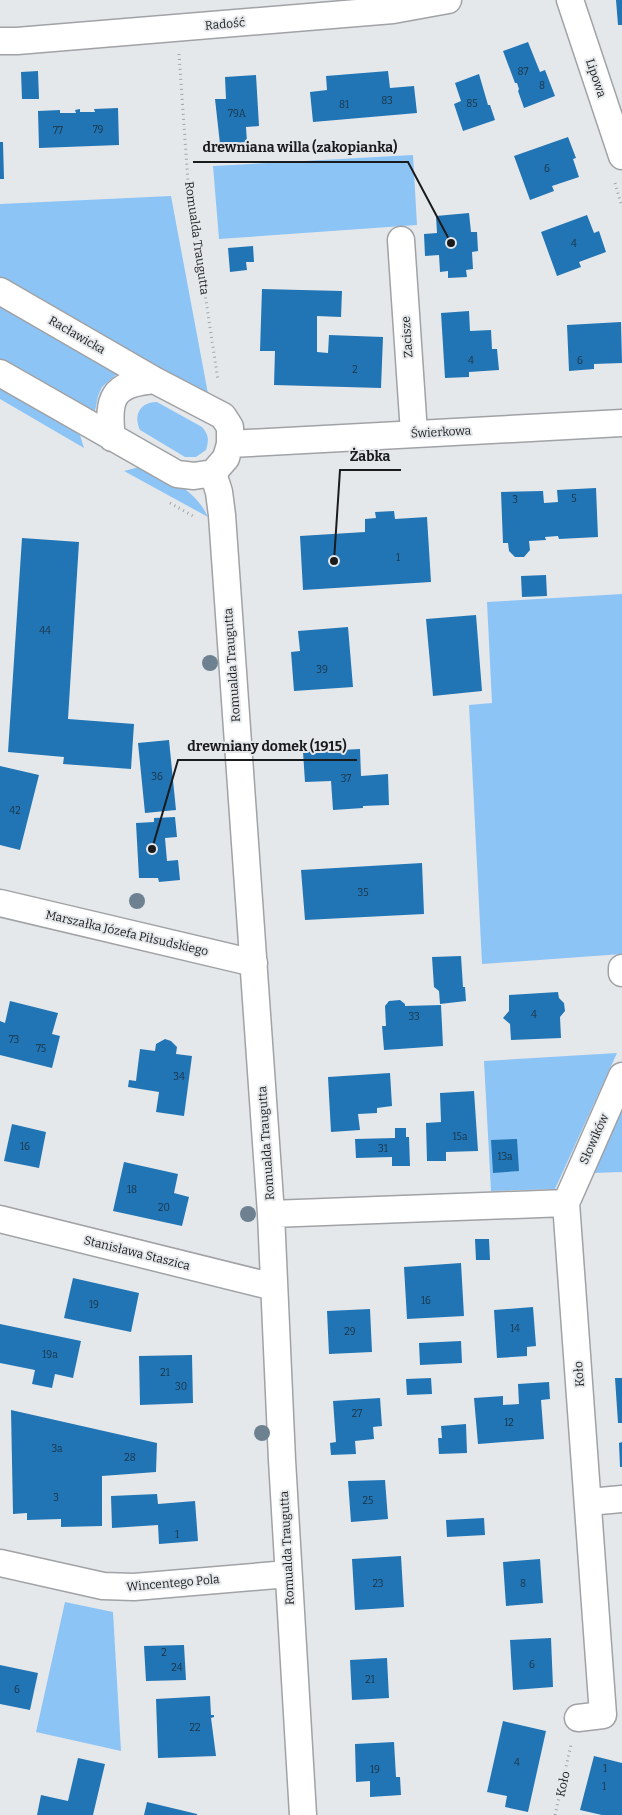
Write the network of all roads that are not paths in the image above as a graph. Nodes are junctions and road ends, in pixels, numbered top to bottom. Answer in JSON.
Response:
{"nodes":[{"id":1,"x":448,"y":0,"type":"edge"},
{"id":2,"x":570,"y":0,"type":"edge"},
{"id":3,"x":0,"y":41,"type":"edge"},
{"id":4,"x":622,"y":156,"type":"edge"},
{"id":5,"x":401,"y":240,"type":"dead end"},
{"id":6,"x":0,"y":291,"type":"edge"},
{"id":7,"x":0,"y":373,"type":"edge"},
{"id":8,"x":154,"y":380,"type":"junction"},
{"id":9,"x":622,"y":423,"type":"edge"},
{"id":10,"x":414,"y":434,"type":"junction"},
{"id":11,"x":112,"y":438,"type":"junction"},
{"id":12,"x":230,"y":444,"type":"junction"},
{"id":13,"x":213,"y":473,"type":"junction"},
{"id":14,"x":0,"y":903,"type":"edge"},
{"id":15,"x":254,"y":963,"type":"junction"},
{"id":16,"x":622,"y":968,"type":"edge"},
{"id":17,"x":622,"y":973,"type":"edge"},
{"id":18,"x":622,"y":1076,"type":"edge"},
{"id":19,"x":566,"y":1203,"type":"junction"},
{"id":20,"x":271,"y":1214,"type":"junction"},
{"id":21,"x":0,"y":1219,"type":"edge"},
{"id":22,"x":274,"y":1287,"type":"junction"},
{"id":23,"x":622,"y":1499,"type":"edge"},
{"id":24,"x":589,"y":1502,"type":"junction"},
{"id":25,"x":0,"y":1563,"type":"edge"},
{"id":26,"x":288,"y":1574,"type":"junction"},
{"id":27,"x":601,"y":1718,"type":"edge"},
{"id":28,"x":303,"y":1815,"type":"edge"}],
"edges":[{"from":1,"to":3,"type":"street","name":"Radość"},
{"from":2,"to":4,"type":"street","name":"Lipowa"},
{"from":5,"to":10,"type":"street","name":"Zacisze"},
{"from":6,"to":8,"type":"street","name":"Racławicka"},
{"from":7,"to":11,"type":"street"},
{"from":8,"to":11,"type":"street"},
{"from":8,"to":12,"type":"street","name":"Racławicka"},
{"from":9,"to":10,"type":"street","name":"Świerkowa"},
{"from":10,"to":12,"type":"street","name":"Świerkowa"},
{"from":11,"to":13,"type":"street"},
{"from":12,"to":13,"type":"street"},
{"from":13,"to":15,"type":"street","name":"Romualda Traugutta"},
{"from":14,"to":15,"type":"street","name":"Marszałka Józefa Piłsudskiego"},
{"from":15,"to":20,"type":"street","name":"Romualda Traugutta"},
{"from":16,"to":17,"type":"street"},
{"from":18,"to":19,"type":"street","name":"Słowików"},
{"from":19,"to":20,"type":"street"},
{"from":19,"to":24,"type":"street","name":"Koło"},
{"from":20,"to":22,"type":"street","name":"Romualda Traugutta"},
{"from":21,"to":22,"type":"street","name":"Stanisława Staszica"},
{"from":22,"to":26,"type":"street","name":"Romualda Traugutta"},
{"from":23,"to":24,"type":"street"},
{"from":24,"to":27,"type":"street","name":"Koło"},
{"from":25,"to":26,"type":"street","name":"Wincentego Pola"},
{"from":26,"to":28,"type":"street","name":"Romualda Traugutta"}]}
